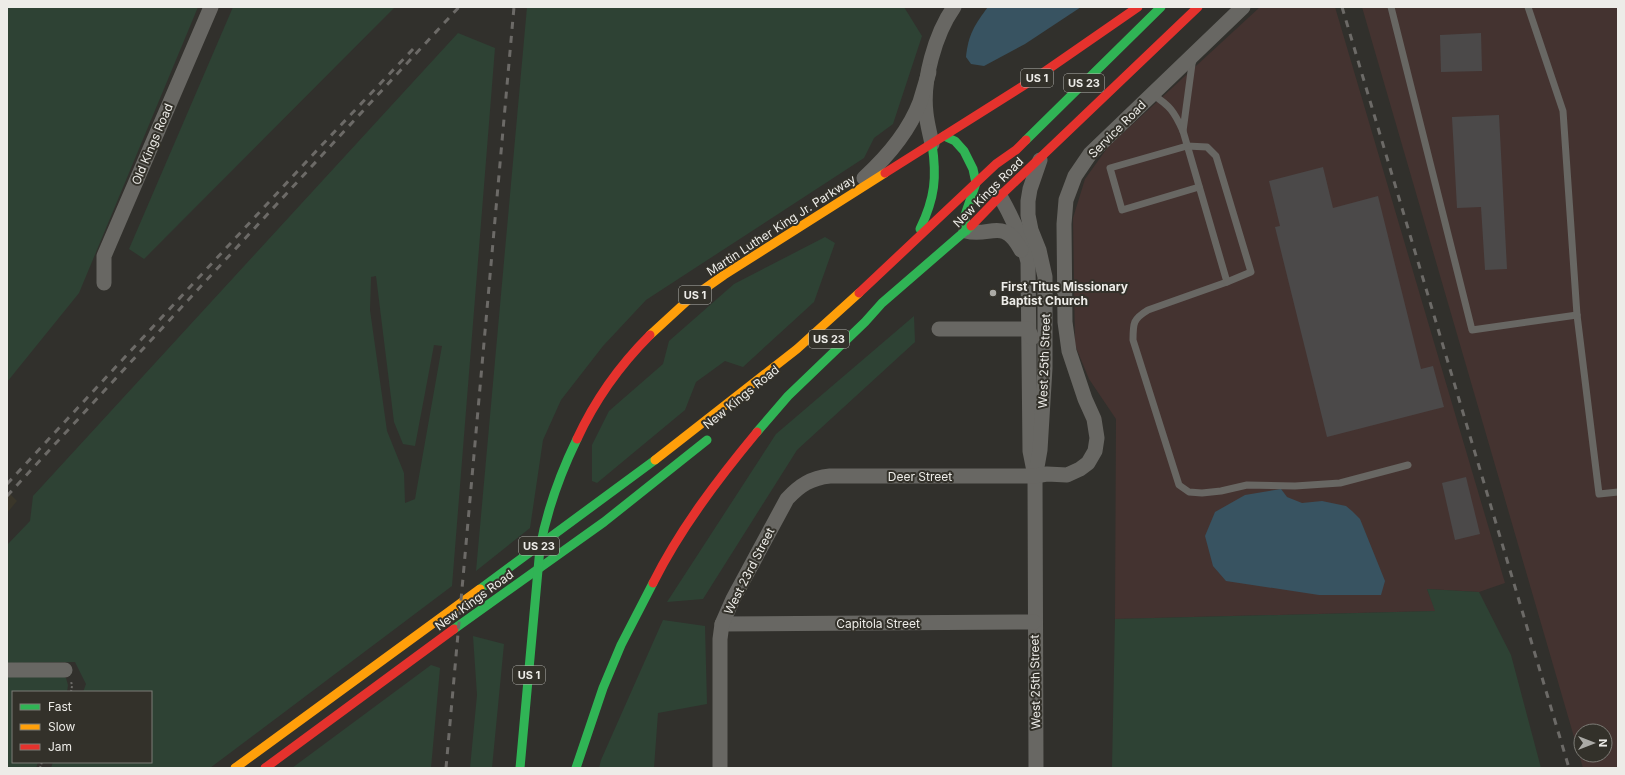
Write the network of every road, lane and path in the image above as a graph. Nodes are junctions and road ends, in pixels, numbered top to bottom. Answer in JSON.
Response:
{"nodes":[{"id":1,"x":210,"y":7,"type":"edge"},
{"id":2,"x":954,"y":7,"type":"edge"},
{"id":3,"x":1138,"y":7,"type":"edge"},
{"id":4,"x":1161,"y":7,"type":"edge"},
{"id":5,"x":1198,"y":7,"type":"edge"},
{"id":6,"x":1243,"y":7,"type":"edge"},
{"id":7,"x":1391,"y":7,"type":"edge"},
{"id":8,"x":1528,"y":7,"type":"edge"},
{"id":9,"x":1197,"y":51,"type":"junction"},
{"id":10,"x":929,"y":72,"type":"junction"},
{"id":11,"x":1151,"y":94,"type":"junction"},
{"id":12,"x":1183,"y":131,"type":"junction"},
{"id":13,"x":938,"y":140,"type":"junction"},
{"id":14,"x":1187,"y":146,"type":"junction"},
{"id":15,"x":1016,"y":150,"type":"junction"},
{"id":16,"x":1042,"y":156,"type":"junction"},
{"id":17,"x":1010,"y":164,"type":"dead end"},
{"id":18,"x":976,"y":183,"type":"junction"},
{"id":19,"x":1199,"y":187,"type":"junction"},
{"id":20,"x":1001,"y":190,"type":"junction"},
{"id":21,"x":835,"y":205,"type":"junction"},
{"id":22,"x":966,"y":231,"type":"junction"},
{"id":23,"x":913,"y":242,"type":"junction"},
{"id":24,"x":1028,"y":262,"type":"junction"},
{"id":25,"x":1226,"y":282,"type":"junction"},
{"id":26,"x":104,"y":283,"type":"dead end"},
{"id":27,"x":882,"y":303,"type":"junction"},
{"id":28,"x":1577,"y":315,"type":"junction"},
{"id":29,"x":857,"y":317,"type":"dead end"},
{"id":30,"x":939,"y":329,"type":"dead end"},
{"id":31,"x":1028,"y":329,"type":"junction"},
{"id":32,"x":1045,"y":368,"type":"junction"},
{"id":33,"x":713,"y":435,"type":"dead end"},
{"id":34,"x":686,"y":437,"type":"junction"},
{"id":35,"x":695,"y":449,"type":"junction"},
{"id":36,"x":1408,"y":465,"type":"dead end"},
{"id":37,"x":1035,"y":476,"type":"junction"},
{"id":38,"x":806,"y":482,"type":"joint"},
{"id":39,"x":1618,"y":492,"type":"edge"},
{"id":40,"x":1034,"y":622,"type":"junction"},
{"id":41,"x":722,"y":624,"type":"junction"},
{"id":42,"x":391,"y":654,"type":"junction"},
{"id":43,"x":408,"y":663,"type":"junction"},
{"id":44,"x":7,"y":670,"type":"edge"},
{"id":45,"x":65,"y":670,"type":"dead end"},
{"id":46,"x":236,"y":768,"type":"edge"},
{"id":47,"x":265,"y":768,"type":"edge"},
{"id":48,"x":520,"y":768,"type":"edge"},
{"id":49,"x":576,"y":768,"type":"edge"},
{"id":50,"x":720,"y":768,"type":"edge"},
{"id":51,"x":1036,"y":768,"type":"edge"}],
"edges":[{"from":1,"to":26,"type":"street","name":"Old Kings Road"},
{"from":2,"to":10,"type":"street"},
{"from":3,"to":13,"type":"main road","name":"Martin Luther King Jr. Parkway","number":"US 1"},
{"from":4,"to":15,"type":"main road","name":"New Kings Road","number":"US 23"},
{"from":5,"to":16,"type":"main road","name":"New Kings Road"},
{"from":6,"to":9,"type":"street","name":"Service Road"},
{"from":7,"to":28,"type":"lane"},
{"from":8,"to":28,"type":"lane"},
{"from":9,"to":11,"type":"street","name":"Service Road"},
{"from":9,"to":12,"type":"lane"},
{"from":10,"to":13,"type":"street"},
{"from":10,"to":21,"type":"street"},
{"from":11,"to":12,"type":"lane"},
{"from":11,"to":37,"type":"street","name":"Service Road"},
{"from":12,"to":14,"type":"lane"},
{"from":13,"to":18,"type":"main road"},
{"from":13,"to":21,"type":"main road","name":"Martin Luther King Jr. Parkway","number":"US 1"},
{"from":13,"to":23,"type":"main road"},
{"from":14,"to":19,"type":"lane"},
{"from":14,"to":19,"type":"lane"},
{"from":14,"to":25,"type":"lane"},
{"from":15,"to":17,"type":"main road"},
{"from":15,"to":18,"type":"main road","name":"New Kings Road","number":"US 23"},
{"from":16,"to":20,"type":"main road","name":"New Kings Road"},
{"from":16,"to":32,"type":"street","name":"West 25th Street"},
{"from":18,"to":22,"type":"main road"},
{"from":18,"to":23,"type":"main road","name":"New Kings Road","number":"US 23"},
{"from":19,"to":25,"type":"lane"},
{"from":20,"to":22,"type":"main road","name":"New Kings Road"},
{"from":20,"to":24,"type":"street","name":"West 25th Street"},
{"from":21,"to":48,"type":"main road","name":"Martin Luther King Jr. Parkway","number":"US 1"},
{"from":22,"to":24,"type":"street"},
{"from":22,"to":27,"type":"main road","name":"New Kings Road"},
{"from":23,"to":34,"type":"main road","name":"New Kings Road","number":"US 23"},
{"from":24,"to":31,"type":"street","name":"West 25th Street"},
{"from":25,"to":36,"type":"lane"},
{"from":27,"to":29,"type":"main road","name":"New Kings Road","number":"US 23"},
{"from":27,"to":49,"type":"main road"},
{"from":28,"to":39,"type":"lane"},
{"from":30,"to":31,"type":"street"},
{"from":31,"to":32,"type":"street"},
{"from":31,"to":37,"type":"street","name":"West 25th Street"},
{"from":32,"to":37,"type":"street","name":"West 25th Street"},
{"from":33,"to":35,"type":"main road","name":"New Kings Road","number":"US 23"},
{"from":34,"to":35,"type":"street"},
{"from":34,"to":42,"type":"main road","name":"New Kings Road","number":"US 23"},
{"from":35,"to":43,"type":"main road","name":"New Kings Road","number":"US 23"},
{"from":37,"to":38,"type":"street","name":"Deer Street"},
{"from":37,"to":40,"type":"street","name":"West 25th Street"},
{"from":38,"to":41,"type":"street","name":"West 23rd Street"},
{"from":40,"to":41,"type":"street","name":"Capitola Street"},
{"from":40,"to":51,"type":"street","name":"West 25th Street"},
{"from":41,"to":50,"type":"street","name":"West 23rd Street"},
{"from":42,"to":43,"type":"street"},
{"from":42,"to":46,"type":"main road","name":"New Kings Road","number":"US 23"},
{"from":43,"to":47,"type":"main road","name":"New Kings Road","number":"US 23"},
{"from":44,"to":45,"type":"street"}]}
